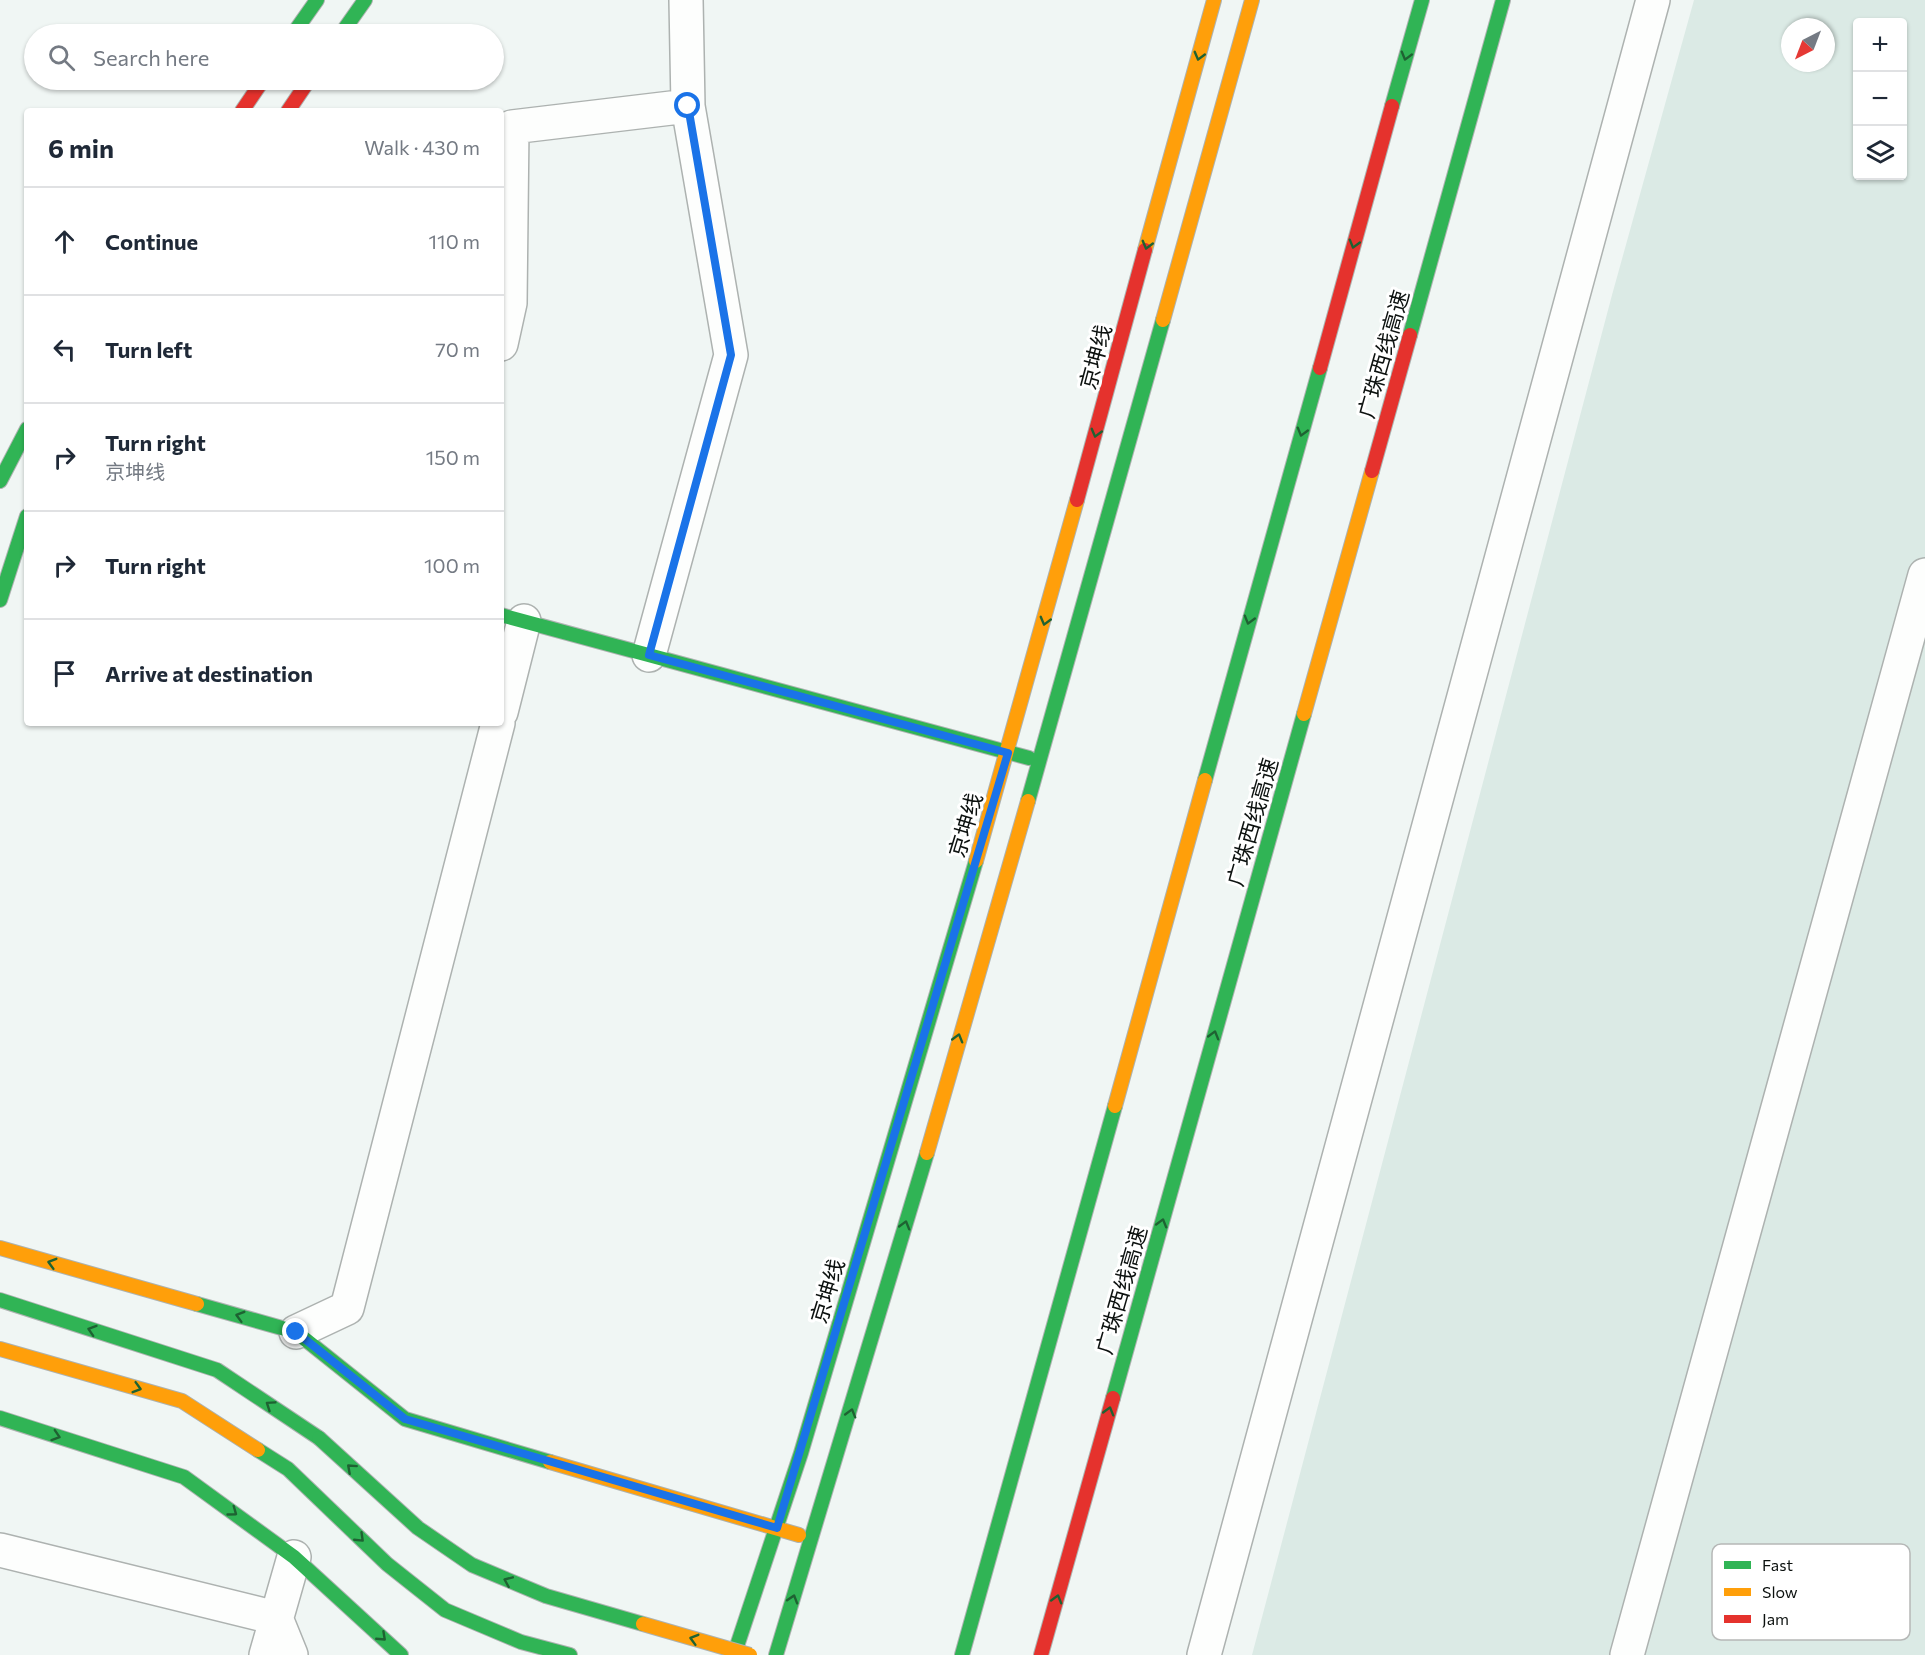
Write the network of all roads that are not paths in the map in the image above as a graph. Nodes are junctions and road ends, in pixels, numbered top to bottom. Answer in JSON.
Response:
{"nodes":[{"id":1,"x":316,"y":0,"type":"edge"},
{"id":2,"x":364,"y":0,"type":"edge"},
{"id":3,"x":686,"y":0,"type":"edge"},
{"id":4,"x":1214,"y":0,"type":"edge"},
{"id":5,"x":1252,"y":0,"type":"edge"},
{"id":6,"x":1422,"y":0,"type":"edge"},
{"id":7,"x":1503,"y":0,"type":"edge"},
{"id":8,"x":1653,"y":0,"type":"edge"},
{"id":9,"x":300,"y":24,"type":"edge"},
{"id":10,"x":348,"y":24,"type":"edge"},
{"id":11,"x":256,"y":90,"type":"edge"},
{"id":12,"x":302,"y":90,"type":"edge"},
{"id":13,"x":688,"y":106,"type":"junction"},
{"id":14,"x":244,"y":108,"type":"edge"},
{"id":15,"x":290,"y":108,"type":"edge"},
{"id":16,"x":504,"y":330,"type":"edge"},
{"id":17,"x":24,"y":435,"type":"edge"},
{"id":18,"x":0,"y":479,"type":"edge"},
{"id":19,"x":18,"y":484,"type":"dead end"},
{"id":20,"x":24,"y":525,"type":"edge"},
{"id":21,"x":1925,"y":575,"type":"edge"},
{"id":22,"x":0,"y":600,"type":"edge"},
{"id":23,"x":513,"y":618,"type":"edge"},
{"id":24,"x":649,"y":655,"type":"junction"},
{"id":25,"x":504,"y":688,"type":"edge"},
{"id":26,"x":497,"y":726,"type":"edge"},
{"id":27,"x":1008,"y":753,"type":"junction"},
{"id":28,"x":1038,"y":761,"type":"junction"},
{"id":29,"x":0,"y":1248,"type":"edge"},
{"id":30,"x":0,"y":1300,"type":"edge"},
{"id":31,"x":296,"y":1332,"type":"junction"},
{"id":32,"x":0,"y":1349,"type":"edge"},
{"id":33,"x":0,"y":1418,"type":"edge"},
{"id":34,"x":777,"y":1528,"type":"junction"},
{"id":35,"x":812,"y":1539,"type":"junction"},
{"id":36,"x":0,"y":1550,"type":"edge"},
{"id":37,"x":294,"y":1557,"type":"junction"},
{"id":38,"x":276,"y":1618,"type":"junction"},
{"id":39,"x":266,"y":1655,"type":"edge"},
{"id":40,"x":291,"y":1655,"type":"edge"},
{"id":41,"x":401,"y":1655,"type":"edge"},
{"id":42,"x":570,"y":1655,"type":"edge"},
{"id":43,"x":734,"y":1655,"type":"edge"},
{"id":44,"x":750,"y":1655,"type":"edge"},
{"id":45,"x":776,"y":1655,"type":"edge"},
{"id":46,"x":962,"y":1655,"type":"edge"},
{"id":47,"x":1041,"y":1655,"type":"edge"},
{"id":48,"x":1204,"y":1655,"type":"edge"},
{"id":49,"x":1627,"y":1655,"type":"edge"}],
"edges":[{"from":1,"to":9,"type":"main road"},
{"from":2,"to":10,"type":"main road"},
{"from":3,"to":13,"type":"street"},
{"from":4,"to":27,"type":"main road","name":"京坤线","one_way":true},
{"from":5,"to":28,"type":"main road"},
{"from":6,"to":46,"type":"main road","one_way":true},
{"from":47,"to":7,"type":"main road","name":"广珠西线高速","one_way":true},
{"from":8,"to":48,"type":"street"},
{"from":11,"to":14,"type":"main road"},
{"from":12,"to":15,"type":"main road"},
{"from":13,"to":16,"type":"street"},
{"from":13,"to":24,"type":"street"},
{"from":17,"to":18,"type":"main road"},
{"from":18,"to":19,"type":"main road"},
{"from":20,"to":22,"type":"main road"},
{"from":21,"to":49,"type":"street"},
{"from":23,"to":24,"type":"main road"},
{"from":23,"to":25,"type":"street"},
{"from":24,"to":27,"type":"main road"},
{"from":26,"to":31,"type":"street"},
{"from":27,"to":28,"type":"main road"},
{"from":27,"to":34,"type":"main road","name":"京坤线"},
{"from":35,"to":28,"type":"main road","one_way":true},
{"from":31,"to":29,"type":"main road","one_way":true},
{"from":44,"to":30,"type":"main road","one_way":true,"bridge":true},
{"from":31,"to":34,"type":"main road"},
{"from":32,"to":42,"type":"main road","one_way":true},
{"from":33,"to":37,"type":"main road","one_way":true},
{"from":34,"to":35,"type":"main road"},
{"from":34,"to":43,"type":"main road","name":"京坤线"},
{"from":45,"to":35,"type":"main road","one_way":true},
{"from":36,"to":38,"type":"street"},
{"from":37,"to":38,"type":"street"},
{"from":37,"to":41,"type":"main road","one_way":true},
{"from":38,"to":39,"type":"street"},
{"from":38,"to":40,"type":"street"}]}
